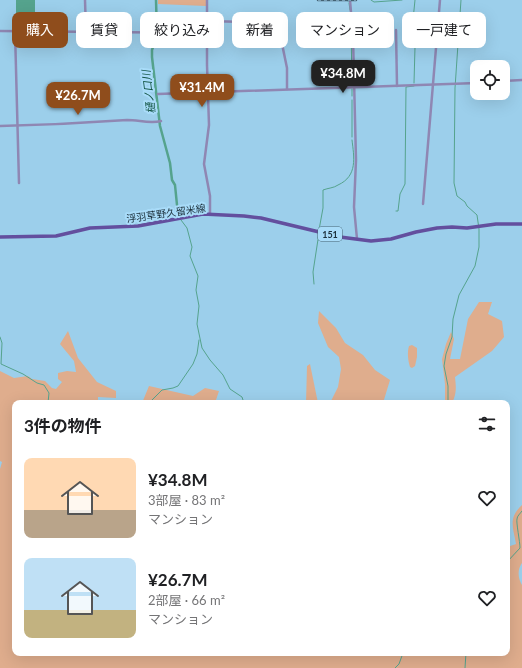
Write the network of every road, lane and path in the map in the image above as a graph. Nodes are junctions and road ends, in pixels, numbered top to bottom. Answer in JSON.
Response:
{"nodes":[{"id":1,"x":85,"y":0,"type":"edge"},
{"id":2,"x":207,"y":0,"type":"edge"},
{"id":3,"x":350,"y":0,"type":"edge"},
{"id":4,"x":440,"y":0,"type":"edge"},
{"id":5,"x":85,"y":12,"type":"edge"},
{"id":6,"x":207,"y":12,"type":"edge"},
{"id":7,"x":224,"y":21,"type":"edge"},
{"id":8,"x":396,"y":30,"type":"dead end"},
{"id":9,"x":0,"y":31,"type":"edge"},
{"id":10,"x":12,"y":31,"type":"edge"},
{"id":11,"x":15,"y":48,"type":"edge"},
{"id":12,"x":207,"y":48,"type":"edge"},
{"id":13,"x":522,"y":80,"type":"edge"},
{"id":14,"x":510,"y":81,"type":"edge"},
{"id":15,"x":470,"y":83,"type":"edge"},
{"id":16,"x":434,"y":84,"type":"junction"},
{"id":17,"x":397,"y":86,"type":"junction"},
{"id":18,"x":354,"y":87,"type":"junction"},
{"id":19,"x":287,"y":89,"type":"junction"},
{"id":20,"x":208,"y":92,"type":"junction"},
{"id":21,"x":158,"y":94,"type":"dead end"},
{"id":22,"x":160,"y":122,"type":"dead end"},
{"id":23,"x":0,"y":126,"type":"edge"},
{"id":24,"x":17,"y":126,"type":"junction"},
{"id":25,"x":19,"y":183,"type":"dead end"},
{"id":26,"x":423,"y":204,"type":"dead end"},
{"id":27,"x":210,"y":215,"type":"junction"},
{"id":28,"x":522,"y":224,"type":"edge"},
{"id":29,"x":0,"y":237,"type":"edge"},
{"id":30,"x":357,"y":240,"type":"junction"}],
"edges":[{"from":1,"to":5,"type":"street"},
{"from":2,"to":6,"type":"street"},
{"from":3,"to":18,"type":"street"},
{"from":4,"to":16,"type":"street"},
{"from":7,"to":19,"type":"street"},
{"from":8,"to":17,"type":"street"},
{"from":9,"to":10,"type":"street"},
{"from":11,"to":24,"type":"street"},
{"from":12,"to":20,"type":"street"},
{"from":13,"to":14,"type":"street"},
{"from":15,"to":16,"type":"street"},
{"from":16,"to":17,"type":"street"},
{"from":16,"to":26,"type":"street"},
{"from":17,"to":18,"type":"street"},
{"from":18,"to":19,"type":"street"},
{"from":18,"to":30,"type":"street"},
{"from":19,"to":20,"type":"street"},
{"from":20,"to":21,"type":"street"},
{"from":20,"to":27,"type":"street"},
{"from":22,"to":24,"type":"street"},
{"from":23,"to":24,"type":"street"},
{"from":24,"to":25,"type":"street"},
{"from":27,"to":29,"type":"main road","name":"浮羽草野久留米線","number":"151"},
{"from":27,"to":30,"type":"main road","name":"浮羽草野久留米線","number":"151"},
{"from":28,"to":30,"type":"main road","name":"浮羽草野久留米線","number":"151"}]}
